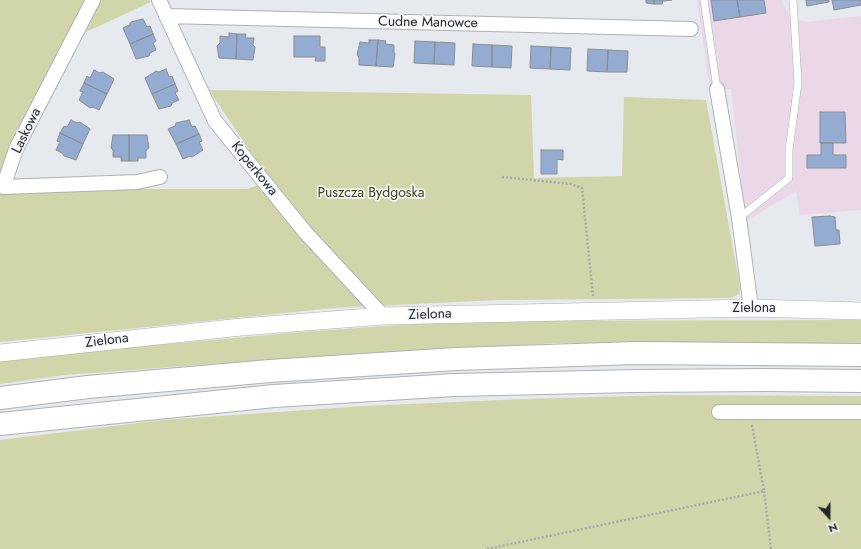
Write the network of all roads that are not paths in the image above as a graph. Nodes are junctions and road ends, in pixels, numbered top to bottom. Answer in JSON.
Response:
{"nodes":[{"id":1,"x":93,"y":0,"type":"edge"},
{"id":2,"x":159,"y":0,"type":"edge"},
{"id":3,"x":704,"y":0,"type":"edge"},
{"id":4,"x":793,"y":0,"type":"edge"},
{"id":5,"x":166,"y":16,"type":"junction"},
{"id":6,"x":691,"y":29,"type":"dead end"},
{"id":7,"x":717,"y":89,"type":"joint"},
{"id":8,"x":160,"y":177,"type":"dead end"},
{"id":9,"x":739,"y":218,"type":"junction"},
{"id":10,"x":750,"y":308,"type":"junction"},
{"id":11,"x":861,"y":311,"type":"edge"},
{"id":12,"x":383,"y":316,"type":"junction"},
{"id":13,"x":0,"y":353,"type":"edge"},
{"id":14,"x":861,"y":355,"type":"edge"},
{"id":15,"x":861,"y":381,"type":"edge"},
{"id":16,"x":0,"y":398,"type":"edge"},
{"id":17,"x":719,"y":412,"type":"dead end"},
{"id":18,"x":861,"y":412,"type":"edge"},
{"id":19,"x":0,"y":424,"type":"edge"}],
"edges":[{"from":1,"to":8,"type":"street","name":"Laskowa"},
{"from":2,"to":5,"type":"street","name":"Koperkowa"},
{"from":3,"to":7,"type":"lane"},
{"from":4,"to":9,"type":"lane"},
{"from":5,"to":6,"type":"street","name":"Cudne Manowce"},
{"from":5,"to":12,"type":"street","name":"Koperkowa"},
{"from":7,"to":9,"type":"street"},
{"from":9,"to":10,"type":"street"},
{"from":10,"to":11,"type":"street","name":"Zielona"},
{"from":10,"to":12,"type":"street","name":"Zielona"},
{"from":12,"to":13,"type":"street","name":"Zielona"},
{"from":14,"to":16,"type":"highway"},
{"from":15,"to":19,"type":"highway"},
{"from":17,"to":18,"type":"street"}]}
